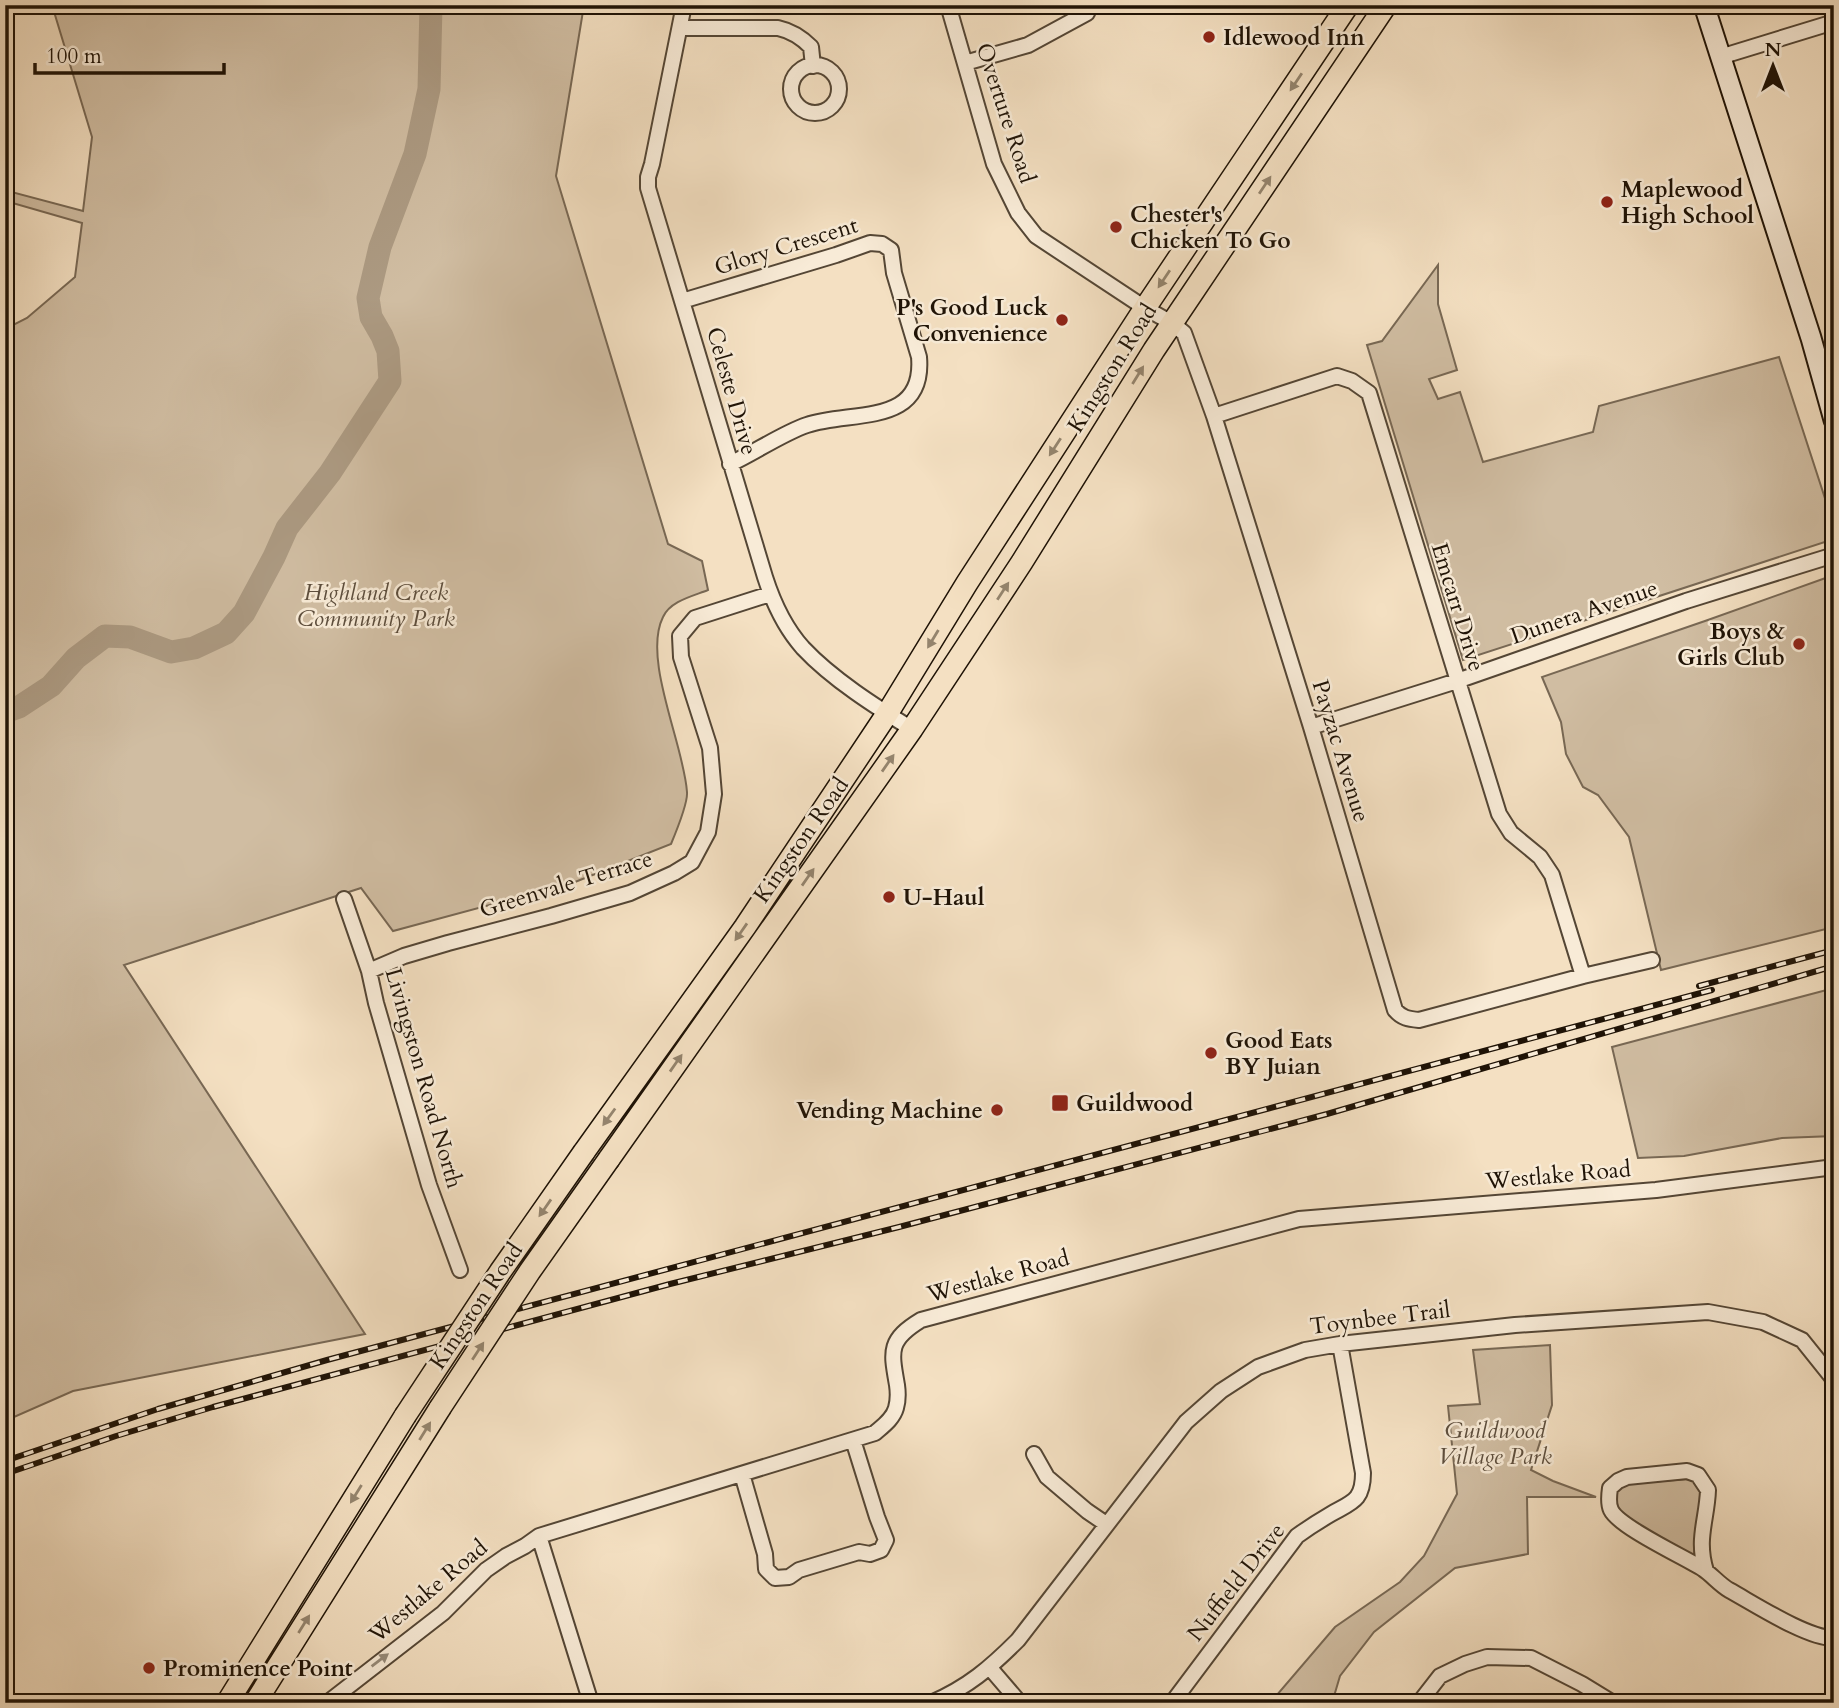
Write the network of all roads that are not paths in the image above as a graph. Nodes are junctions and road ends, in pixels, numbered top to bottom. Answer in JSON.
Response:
{"nodes":[{"id":1,"x":684,"y":5,"type":"edge"},
{"id":2,"x":947,"y":5,"type":"edge"},
{"id":3,"x":1090,"y":5,"type":"edge"},
{"id":4,"x":1348,"y":5,"type":"edge"},
{"id":5,"x":1386,"y":5,"type":"edge"},
{"id":6,"x":1704,"y":5,"type":"edge"},
{"id":7,"x":1834,"y":22,"type":"edge"},
{"id":8,"x":680,"y":28,"type":"junction"},
{"id":9,"x":1720,"y":57,"type":"junction"},
{"id":10,"x":965,"y":63,"type":"junction"},
{"id":11,"x":813,"y":66,"type":"dead end"},
{"id":12,"x":682,"y":302,"type":"junction"},
{"id":13,"x":1145,"y":308,"type":"junction"},
{"id":14,"x":1171,"y":323,"type":"junction"},
{"id":15,"x":1214,"y":416,"type":"junction"},
{"id":16,"x":1834,"y":419,"type":"edge"},
{"id":17,"x":730,"y":464,"type":"junction"},
{"id":18,"x":1834,"y":555,"type":"edge"},
{"id":19,"x":770,"y":594,"type":"junction"},
{"id":20,"x":1457,"y":681,"type":"junction"},
{"id":21,"x":887,"y":714,"type":"junction"},
{"id":22,"x":1311,"y":727,"type":"junction"},
{"id":23,"x":912,"y":729,"type":"junction"},
{"id":24,"x":344,"y":899,"type":"dead end"},
{"id":25,"x":1652,"y":960,"type":"dead end"},
{"id":26,"x":369,"y":971,"type":"junction"},
{"id":27,"x":1584,"y":976,"type":"junction"},
{"id":28,"x":1834,"y":1167,"type":"edge"},
{"id":29,"x":460,"y":1270,"type":"dead end"},
{"id":30,"x":1340,"y":1344,"type":"junction"},
{"id":31,"x":1834,"y":1380,"type":"edge"},
{"id":32,"x":853,"y":1440,"type":"junction"},
{"id":33,"x":1034,"y":1454,"type":"dead end"},
{"id":34,"x":743,"y":1474,"type":"junction"},
{"id":35,"x":1106,"y":1524,"type":"junction"},
{"id":36,"x":539,"y":1536,"type":"junction"},
{"id":37,"x":1706,"y":1571,"type":"junction"},
{"id":38,"x":1834,"y":1638,"type":"edge"},
{"id":39,"x":990,"y":1668,"type":"junction"},
{"id":40,"x":226,"y":1703,"type":"edge"},
{"id":41,"x":255,"y":1703,"type":"edge"},
{"id":42,"x":327,"y":1703,"type":"edge"},
{"id":43,"x":591,"y":1703,"type":"edge"},
{"id":44,"x":931,"y":1703,"type":"edge"},
{"id":45,"x":1020,"y":1703,"type":"edge"},
{"id":46,"x":1172,"y":1703,"type":"edge"},
{"id":47,"x":1419,"y":1703,"type":"edge"},
{"id":48,"x":1613,"y":1703,"type":"edge"}],
"edges":[{"from":1,"to":8,"type":"street","name":"Celeste Drive"},
{"from":2,"to":10,"type":"street","name":"Overture Road"},
{"from":3,"to":10,"type":"street"},
{"from":4,"to":13,"type":"main road","name":"Kingston Road","one_way":true},
{"from":14,"to":5,"type":"main road","name":"Kingston Road","one_way":true},
{"from":6,"to":9,"type":"street"},
{"from":7,"to":9,"type":"street"},
{"from":8,"to":11,"type":"street"},
{"from":8,"to":12,"type":"street","name":"Celeste Drive"},
{"from":9,"to":16,"type":"street"},
{"from":10,"to":13,"type":"street","name":"Overture Road"},
{"from":12,"to":17,"type":"street","name":"Celeste Drive"},
{"from":12,"to":17,"type":"street","name":"Glory Crescent"},
{"from":13,"to":14,"type":"street","name":"Overture Road"},
{"from":13,"to":21,"type":"main road","name":"Kingston Road","one_way":true},
{"from":14,"to":15,"type":"street","name":"Payzac Avenue"},
{"from":23,"to":14,"type":"main road","name":"Kingston Road","one_way":true},
{"from":15,"to":20,"type":"street","name":"Emcarr Drive"},
{"from":15,"to":22,"type":"street","name":"Payzac Avenue"},
{"from":17,"to":19,"type":"street","name":"Celeste Drive"},
{"from":18,"to":20,"type":"street","name":"Dunera Avenue"},
{"from":19,"to":21,"type":"street","name":"Celeste Drive"},
{"from":19,"to":26,"type":"street","name":"Greenvale Terrace"},
{"from":20,"to":22,"type":"street","name":"Dunera Avenue"},
{"from":20,"to":27,"type":"street","name":"Emcarr Drive"},
{"from":21,"to":23,"type":"street","name":"Celeste Drive"},
{"from":21,"to":40,"type":"main road","name":"Kingston Road","one_way":true,"bridge":true},
{"from":22,"to":27,"type":"street","name":"Payzac Avenue"},
{"from":41,"to":23,"type":"main road","name":"Kingston Road","one_way":true,"bridge":true},
{"from":24,"to":26,"type":"street","name":"Livingston Road North"},
{"from":25,"to":27,"type":"street"},
{"from":26,"to":29,"type":"street","name":"Livingston Road North"},
{"from":28,"to":32,"type":"street","name":"Westlake Road"},
{"from":30,"to":31,"type":"street","name":"Toynbee Trail"},
{"from":30,"to":35,"type":"street","name":"Toynbee Trail"},
{"from":30,"to":46,"type":"street","name":"Nuffield Drive"},
{"from":32,"to":34,"type":"street","name":"Westlake Road"},
{"from":32,"to":34,"type":"street"},
{"from":33,"to":35,"type":"street"},
{"from":34,"to":36,"type":"street","name":"Westlake Road"},
{"from":35,"to":39,"type":"street","name":"Toynbee Trail"},
{"from":42,"to":36,"type":"street","name":"Westlake Road","one_way":true},
{"from":36,"to":43,"type":"street"},
{"from":37,"to":37,"type":"street"},
{"from":37,"to":38,"type":"street"},
{"from":39,"to":44,"type":"street","name":"Toynbee Trail"},
{"from":39,"to":45,"type":"street"},
{"from":47,"to":48,"type":"street"}]}
